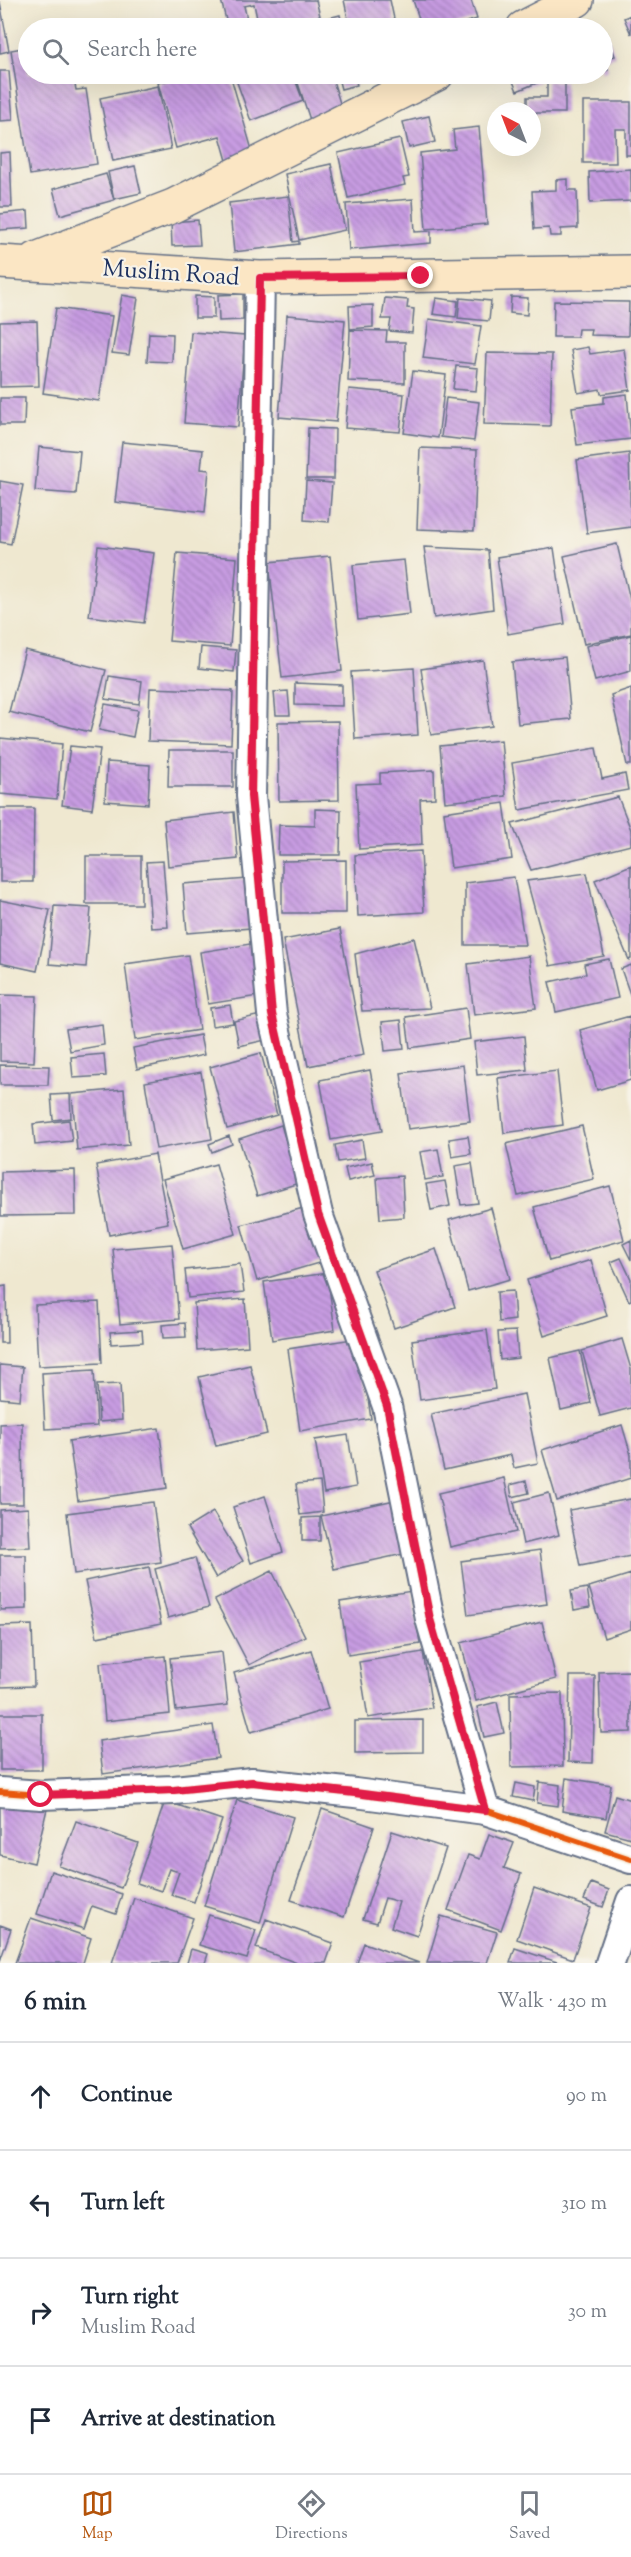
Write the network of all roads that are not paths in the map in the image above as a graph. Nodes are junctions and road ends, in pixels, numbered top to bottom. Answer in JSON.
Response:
{"nodes":[{"id":1,"x":577,"y":0,"type":"edge"},
{"id":2,"x":542,"y":18,"type":"edge"},
{"id":3,"x":417,"y":84,"type":"edge"},
{"id":4,"x":15,"y":262,"type":"edge"},
{"id":5,"x":631,"y":272,"type":"edge"},
{"id":6,"x":260,"y":278,"type":"junction"},
{"id":7,"x":0,"y":1792,"type":"edge"},
{"id":8,"x":485,"y":1810,"type":"junction"},
{"id":9,"x":631,"y":1859,"type":"edge"},
{"id":10,"x":631,"y":1901,"type":"edge"},
{"id":11,"x":610,"y":1963,"type":"edge"}],
"edges":[{"from":1,"to":2,"type":"street"},
{"from":3,"to":4,"type":"street"},
{"from":4,"to":6,"type":"street","name":"Muslim Road"},
{"from":5,"to":6,"type":"street","name":"Muslim Road"},
{"from":6,"to":8,"type":"street"},
{"from":7,"to":8,"type":"street"},
{"from":8,"to":9,"type":"street"},
{"from":10,"to":11,"type":"street"}]}
